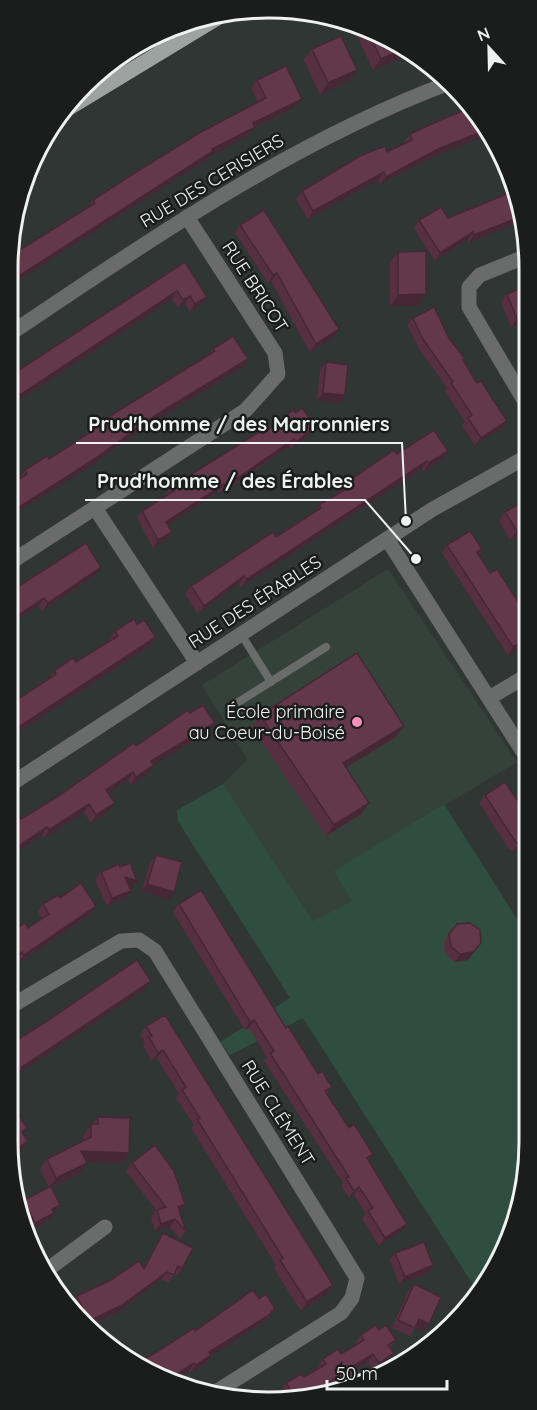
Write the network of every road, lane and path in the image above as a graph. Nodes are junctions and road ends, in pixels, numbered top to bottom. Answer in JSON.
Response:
{"nodes":[{"id":1,"x":201,"y":28,"type":"edge"},
{"id":2,"x":441,"y":86,"type":"edge"},
{"id":3,"x":84,"y":99,"type":"edge"},
{"id":4,"x":187,"y":217,"type":"junction"},
{"id":5,"x":518,"y":259,"type":"edge"},
{"id":6,"x":18,"y":328,"type":"edge"},
{"id":7,"x":519,"y":392,"type":"edge"},
{"id":8,"x":519,"y":461,"type":"edge"},
{"id":9,"x":95,"y":508,"type":"junction"},
{"id":10,"x":387,"y":539,"type":"junction"},
{"id":11,"x":18,"y":558,"type":"edge"},
{"id":12,"x":241,"y":634,"type":"junction"},
{"id":13,"x":326,"y":647,"type":"dead end"},
{"id":14,"x":197,"y":663,"type":"junction"},
{"id":15,"x":519,"y":680,"type":"edge"},
{"id":16,"x":271,"y":682,"type":"junction"},
{"id":17,"x":489,"y":698,"type":"junction"},
{"id":18,"x":232,"y":706,"type":"dead end"},
{"id":19,"x":519,"y":745,"type":"edge"},
{"id":20,"x":18,"y":779,"type":"edge"},
{"id":21,"x":18,"y":1002,"type":"edge"},
{"id":22,"x":105,"y":1227,"type":"dead end"},
{"id":23,"x":52,"y":1266,"type":"edge"},
{"id":24,"x":223,"y":1388,"type":"edge"}],
"edges":[{"from":1,"to":3,"type":"main road"},
{"from":2,"to":4,"type":"street","name":"RUE DES CERISIERS"},
{"from":4,"to":6,"type":"street","name":"RUE DES CERISIERS"},
{"from":4,"to":9,"type":"street","name":"RUE BRICOT"},
{"from":5,"to":7,"type":"street"},
{"from":8,"to":10,"type":"street","name":"RUE DES ÉRABLES"},
{"from":9,"to":11,"type":"street","name":"RUE BRICOT"},
{"from":9,"to":14,"type":"street"},
{"from":10,"to":12,"type":"street","name":"RUE DES ÉRABLES"},
{"from":10,"to":17,"type":"street"},
{"from":12,"to":14,"type":"street","name":"RUE DES ÉRABLES"},
{"from":12,"to":16,"type":"lane"},
{"from":13,"to":16,"type":"lane"},
{"from":14,"to":20,"type":"street","name":"RUE DES ÉRABLES"},
{"from":15,"to":17,"type":"street"},
{"from":16,"to":18,"type":"lane"},
{"from":17,"to":19,"type":"street"},
{"from":21,"to":24,"type":"street","name":"RUE CLÉMENT"},
{"from":22,"to":23,"type":"street"}]}
